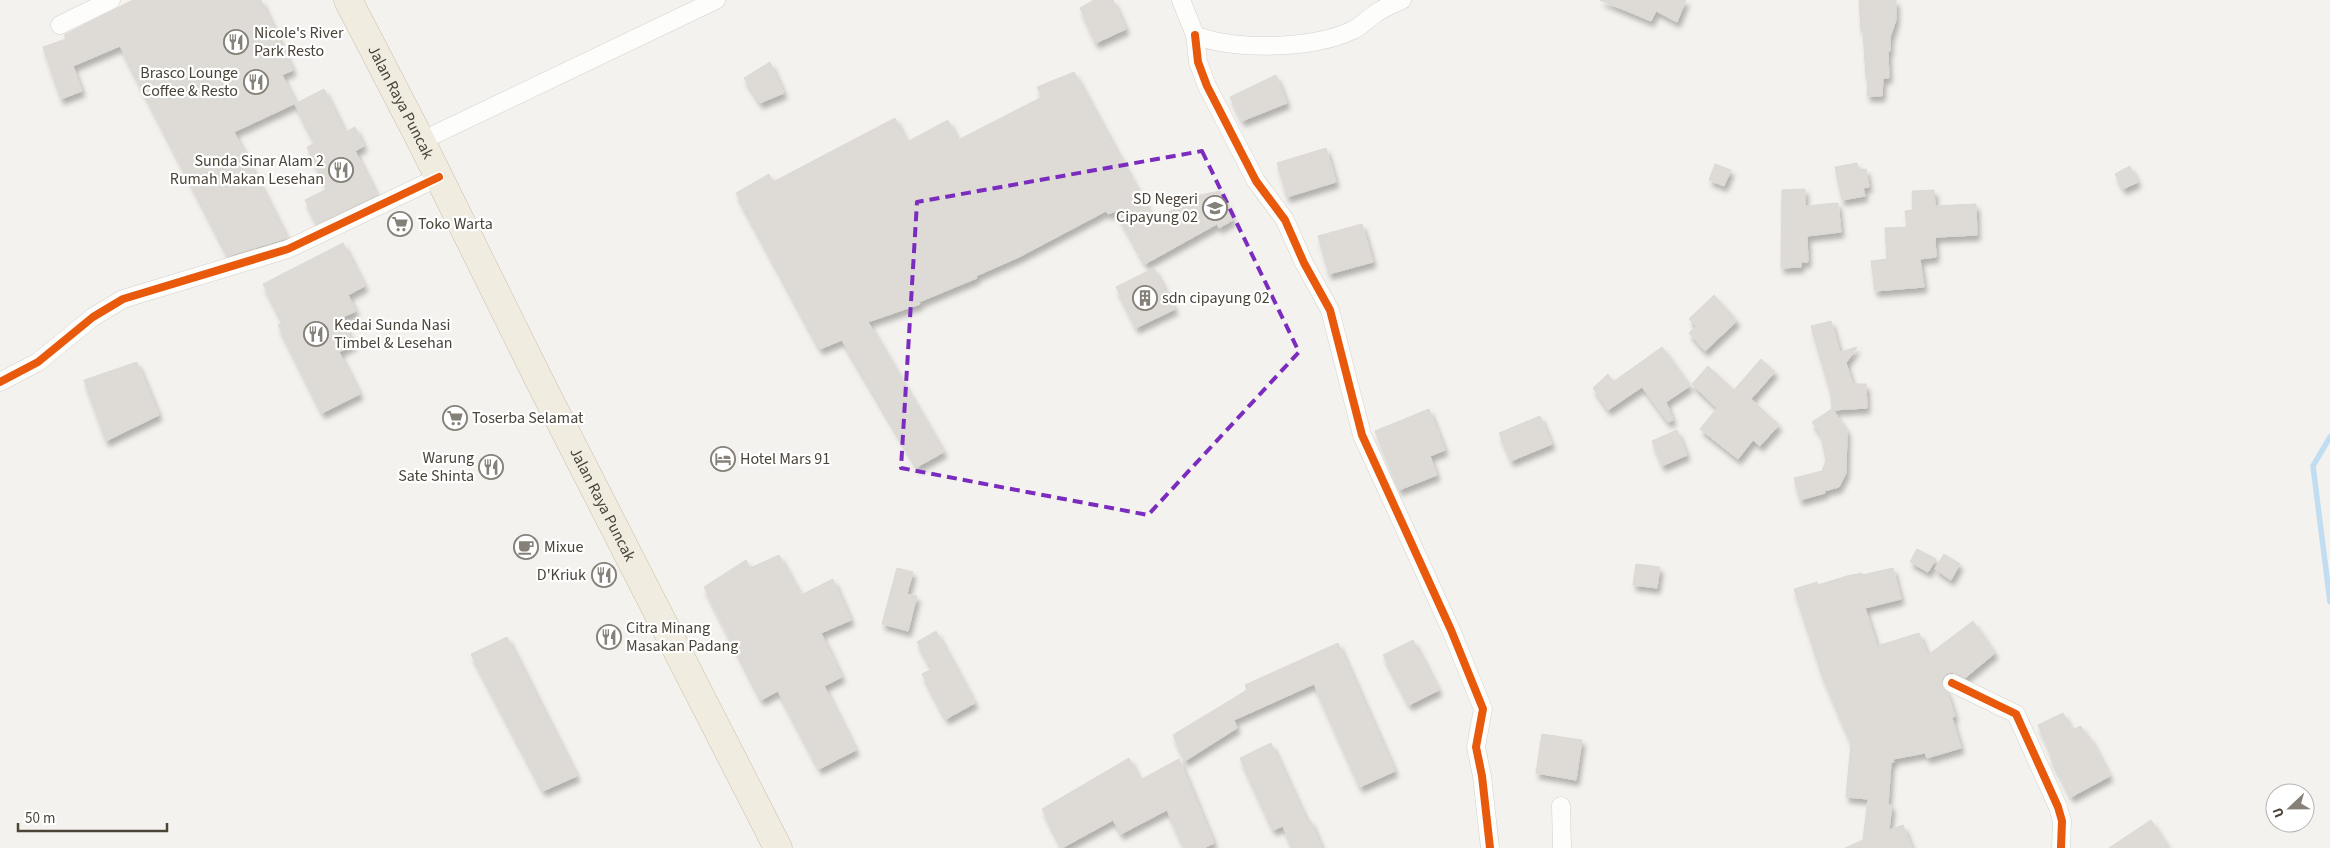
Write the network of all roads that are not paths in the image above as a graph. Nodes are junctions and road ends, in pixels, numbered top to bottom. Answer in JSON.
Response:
{"nodes":[{"id":1,"x":111,"y":0,"type":"edge"},
{"id":2,"x":348,"y":0,"type":"edge"},
{"id":3,"x":716,"y":0,"type":"edge"},
{"id":4,"x":1180,"y":0,"type":"edge"},
{"id":5,"x":1402,"y":0,"type":"edge"},
{"id":6,"x":60,"y":25,"type":"dead end"},
{"id":7,"x":1195,"y":35,"type":"junction"},
{"id":8,"x":421,"y":141,"type":"junction"},
{"id":9,"x":439,"y":177,"type":"junction"},
{"id":10,"x":0,"y":382,"type":"edge"},
{"id":11,"x":1952,"y":683,"type":"dead end"},
{"id":12,"x":1561,"y":806,"type":"dead end"},
{"id":13,"x":778,"y":848,"type":"edge"},
{"id":14,"x":1490,"y":848,"type":"edge"},
{"id":15,"x":1562,"y":848,"type":"edge"},
{"id":16,"x":2061,"y":848,"type":"edge"}],
"edges":[{"from":1,"to":6,"type":"street"},
{"from":2,"to":8,"type":"highway","name":"Jalan Raya Puncak"},
{"from":3,"to":8,"type":"street"},
{"from":4,"to":7,"type":"street"},
{"from":5,"to":7,"type":"street"},
{"from":7,"to":14,"type":"street"},
{"from":8,"to":9,"type":"highway","name":"Jalan Raya Puncak"},
{"from":9,"to":10,"type":"street"},
{"from":9,"to":13,"type":"highway","name":"Jalan Raya Puncak"},
{"from":11,"to":16,"type":"street"},
{"from":12,"to":15,"type":"street"}]}
